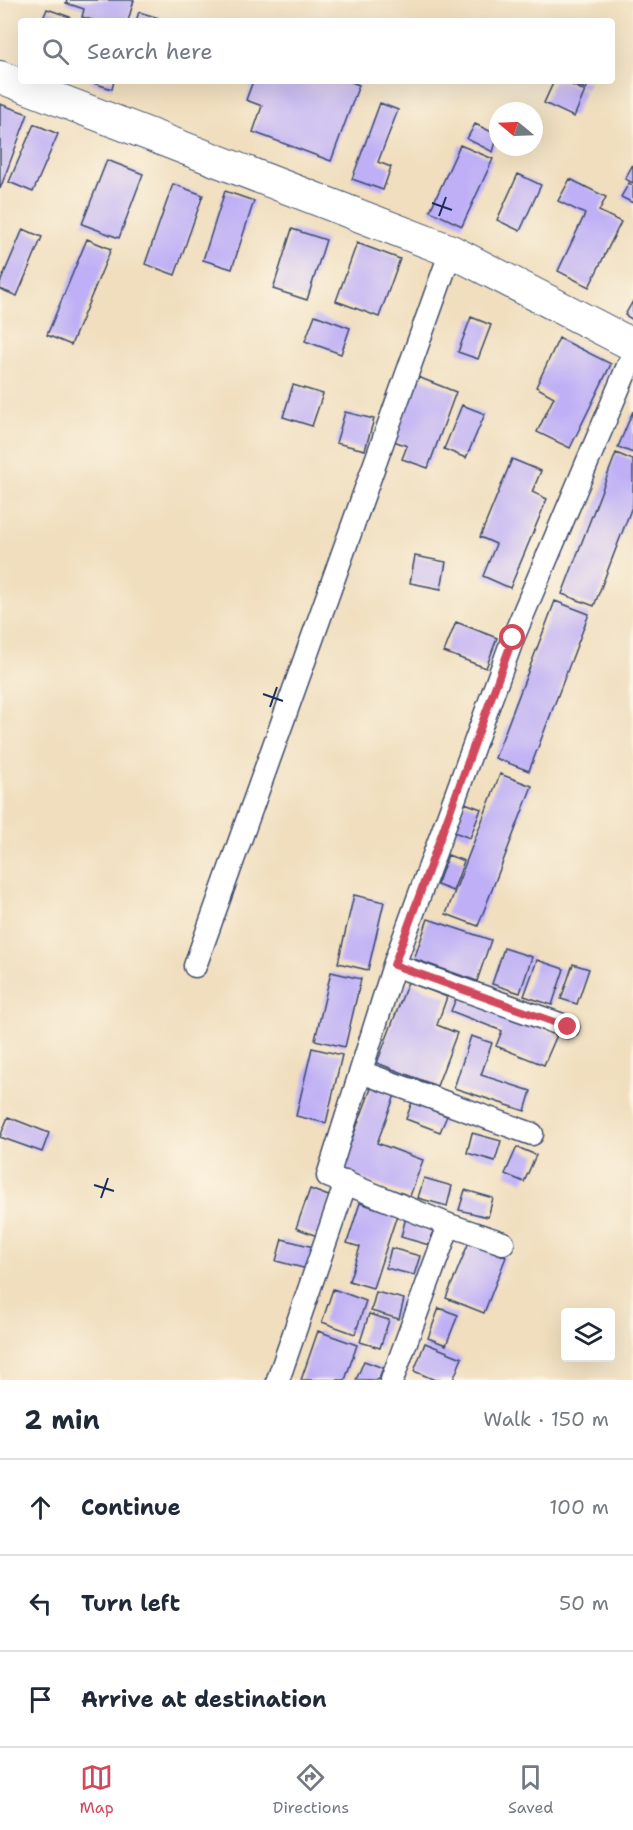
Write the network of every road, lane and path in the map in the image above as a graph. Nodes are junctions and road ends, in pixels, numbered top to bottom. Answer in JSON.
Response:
{"nodes":[{"id":1,"x":0,"y":77,"type":"edge"},
{"id":2,"x":18,"y":84,"type":"edge"},
{"id":3,"x":18,"y":84,"type":"edge"},
{"id":4,"x":451,"y":251,"type":"junction"},
{"id":5,"x":633,"y":345,"type":"edge"},
{"id":6,"x":633,"y":354,"type":"edge"},
{"id":7,"x":394,"y":965,"type":"junction"},
{"id":8,"x":195,"y":966,"type":"dead end"},
{"id":9,"x":568,"y":1027,"type":"dead end"},
{"id":10,"x":361,"y":1072,"type":"junction"},
{"id":11,"x":532,"y":1134,"type":"dead end"},
{"id":12,"x":346,"y":1182,"type":"junction"},
{"id":13,"x":449,"y":1226,"type":"junction"},
{"id":14,"x":503,"y":1243,"type":"dead end"},
{"id":15,"x":278,"y":1380,"type":"edge"},
{"id":16,"x":392,"y":1380,"type":"edge"}],
"edges":[{"from":1,"to":3,"type":"street"},
{"from":2,"to":4,"type":"street"},
{"from":4,"to":5,"type":"street"},
{"from":4,"to":8,"type":"street"},
{"from":6,"to":7,"type":"street"},
{"from":7,"to":9,"type":"street"},
{"from":7,"to":10,"type":"street"},
{"from":10,"to":11,"type":"street"},
{"from":10,"to":12,"type":"street"},
{"from":12,"to":13,"type":"street"},
{"from":12,"to":15,"type":"street"},
{"from":13,"to":14,"type":"street"},
{"from":13,"to":16,"type":"street"}]}
